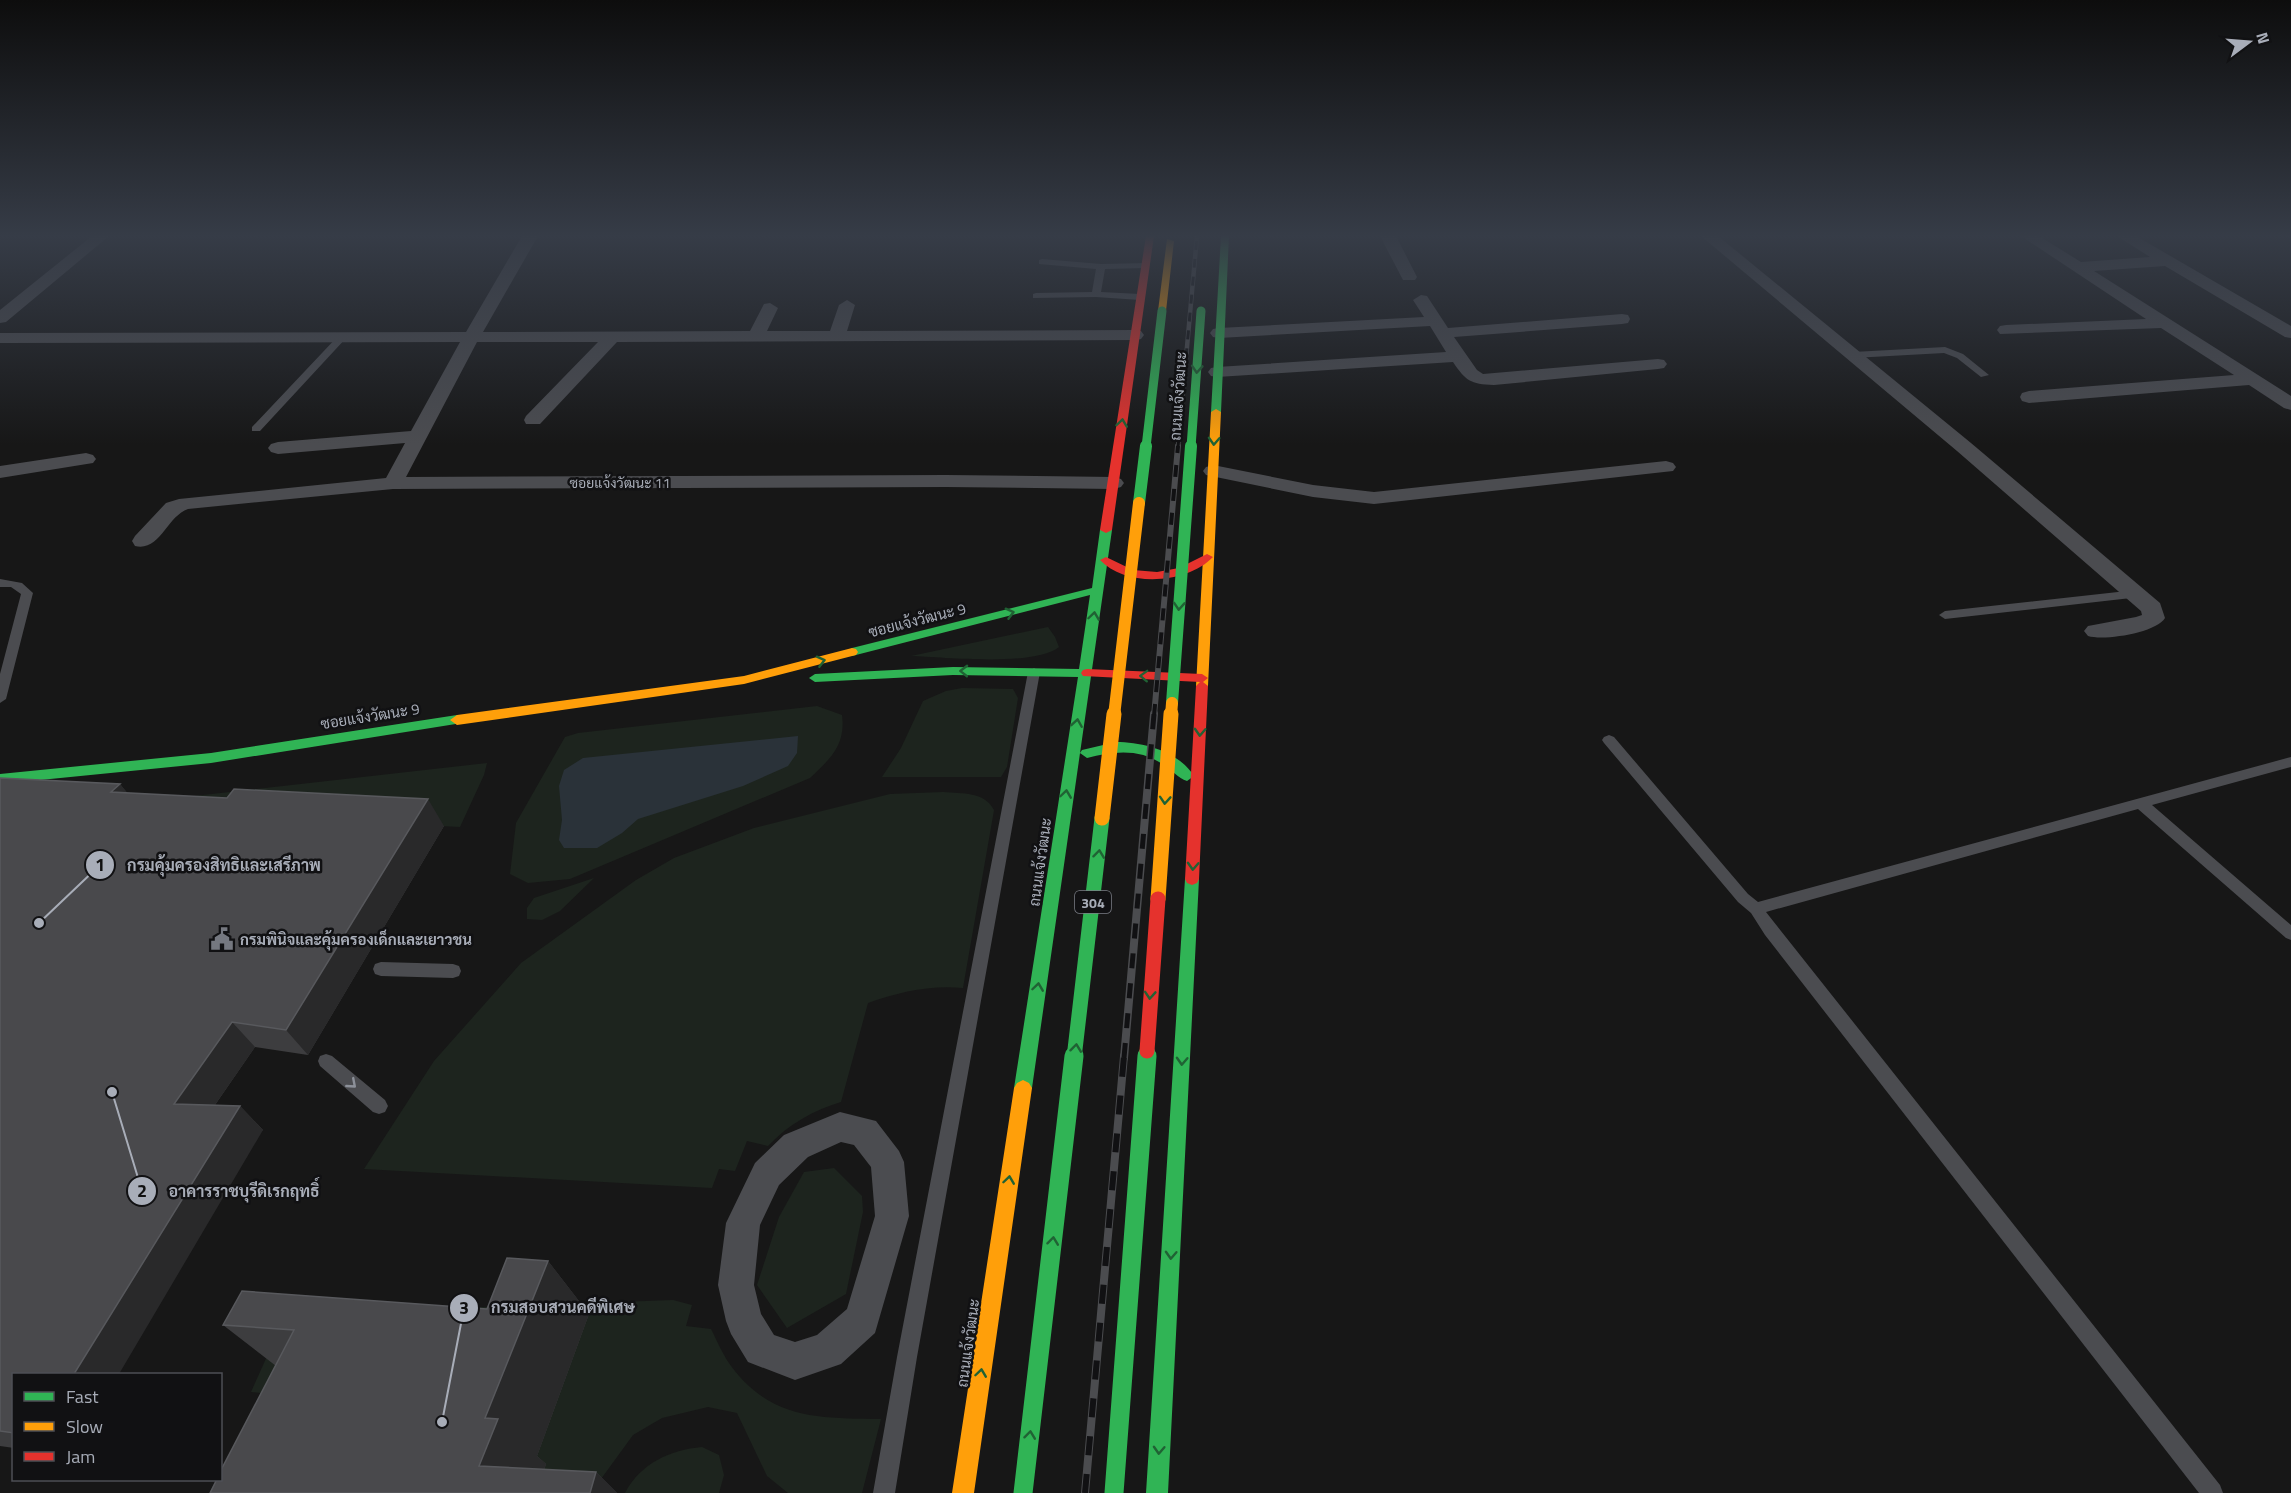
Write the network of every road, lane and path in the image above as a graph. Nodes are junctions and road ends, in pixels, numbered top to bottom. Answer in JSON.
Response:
{"nodes":[{"id":1,"x":847,"y":305,"type":"dead end"},
{"id":2,"x":15,"y":306,"type":"edge"},
{"id":3,"x":489,"y":306,"type":"edge"},
{"id":4,"x":1139,"y":306,"type":"edge"},
{"id":5,"x":1163,"y":306,"type":"edge"},
{"id":6,"x":1201,"y":306,"type":"dead end"},
{"id":7,"x":1221,"y":306,"type":"edge"},
{"id":8,"x":1425,"y":306,"type":"edge"},
{"id":9,"x":1793,"y":306,"type":"edge"},
{"id":10,"x":2139,"y":306,"type":"edge"},
{"id":11,"x":2243,"y":306,"type":"edge"},
{"id":12,"x":770,"y":308,"type":"dead end"},
{"id":13,"x":0,"y":318,"type":"edge"},
{"id":14,"x":616,"y":318,"type":"dead end"},
{"id":15,"x":1622,"y":319,"type":"dead end"},
{"id":16,"x":2166,"y":323,"type":"junction"},
{"id":17,"x":1440,"y":327,"type":"junction"},
{"id":18,"x":2006,"y":330,"type":"dead end"},
{"id":19,"x":1219,"y":333,"type":"junction"},
{"id":20,"x":2291,"y":333,"type":"edge"},
{"id":21,"x":1135,"y":335,"type":"junction"},
{"id":22,"x":608,"y":336,"type":"junction"},
{"id":23,"x":756,"y":336,"type":"junction"},
{"id":24,"x":837,"y":336,"type":"junction"},
{"id":25,"x":342,"y":337,"type":"junction"},
{"id":26,"x":471,"y":337,"type":"junction"},
{"id":27,"x":0,"y":338,"type":"edge"},
{"id":28,"x":1853,"y":355,"type":"junction"},
{"id":29,"x":1459,"y":356,"type":"junction"},
{"id":30,"x":1658,"y":364,"type":"dead end"},
{"id":31,"x":1217,"y":372,"type":"junction"},
{"id":32,"x":1984,"y":375,"type":"dead end"},
{"id":33,"x":2254,"y":379,"type":"junction"},
{"id":34,"x":2029,"y":397,"type":"dead end"},
{"id":35,"x":2291,"y":404,"type":"edge"},
{"id":36,"x":533,"y":420,"type":"dead end"},
{"id":37,"x":256,"y":429,"type":"dead end"},
{"id":38,"x":420,"y":436,"type":"junction"},
{"id":39,"x":278,"y":448,"type":"dead end"},
{"id":40,"x":86,"y":459,"type":"dead end"},
{"id":41,"x":1666,"y":467,"type":"dead end"},
{"id":42,"x":1213,"y":471,"type":"junction"},
{"id":43,"x":0,"y":472,"type":"edge"},
{"id":44,"x":393,"y":483,"type":"junction"},
{"id":45,"x":1114,"y":483,"type":"junction"},
{"id":46,"x":143,"y":541,"type":"dead end"},
{"id":47,"x":1103,"y":556,"type":"junction"},
{"id":48,"x":1208,"y":556,"type":"junction"},
{"id":49,"x":0,"y":583,"type":"edge"},
{"id":50,"x":1097,"y":591,"type":"junction"},
{"id":51,"x":2136,"y":594,"type":"junction"},
{"id":52,"x":1945,"y":615,"type":"dead end"},
{"id":53,"x":2096,"y":630,"type":"dead end"},
{"id":54,"x":1034,"y":672,"type":"junction"},
{"id":55,"x":1085,"y":673,"type":"junction"},
{"id":56,"x":1202,"y":678,"type":"junction"},
{"id":57,"x":744,"y":680,"type":"junction"},
{"id":58,"x":0,"y":699,"type":"edge"},
{"id":59,"x":1609,"y":740,"type":"dead end"},
{"id":60,"x":2291,"y":762,"type":"edge"},
{"id":61,"x":1070,"y":772,"type":"junction"},
{"id":62,"x":0,"y":779,"type":"edge"},
{"id":63,"x":1197,"y":787,"type":"junction"},
{"id":64,"x":2141,"y":804,"type":"junction"},
{"id":65,"x":1755,"y":909,"type":"junction"},
{"id":66,"x":2291,"y":934,"type":"edge"},
{"id":67,"x":381,"y":969,"type":"dead end"},
{"id":68,"x":453,"y":971,"type":"dead end"},
{"id":69,"x":326,"y":1061,"type":"dead end"},
{"id":70,"x":378,"y":1106,"type":"dead end"},
{"id":71,"x":743,"y":1223,"type":"joint"},
{"id":72,"x":884,"y":1493,"type":"edge"},
{"id":73,"x":963,"y":1493,"type":"edge"},
{"id":74,"x":1023,"y":1493,"type":"edge"},
{"id":75,"x":1114,"y":1493,"type":"edge"},
{"id":76,"x":1157,"y":1493,"type":"edge"},
{"id":77,"x":2212,"y":1493,"type":"edge"}],
"edges":[{"from":1,"to":24,"type":"street"},
{"from":2,"to":13,"type":"street"},
{"from":3,"to":26,"type":"street"},
{"from":4,"to":21,"type":"main road","name":"ถนนแจ้งวัฒนะ"},
{"from":74,"to":5,"type":"main road","name":"ถนนแจ้งวัฒนะ","number":"304","one_way":true,"bridge":true},
{"from":6,"to":75,"type":"main road","name":"ถนนแจ้งวัฒนะ","one_way":true,"bridge":true},
{"from":7,"to":19,"type":"main road"},
{"from":8,"to":17,"type":"street"},
{"from":9,"to":28,"type":"street"},
{"from":10,"to":16,"type":"street"},
{"from":11,"to":20,"type":"street"},
{"from":12,"to":23,"type":"street"},
{"from":14,"to":22,"type":"street"},
{"from":15,"to":17,"type":"street"},
{"from":16,"to":18,"type":"street"},
{"from":16,"to":33,"type":"street"},
{"from":17,"to":19,"type":"street"},
{"from":17,"to":29,"type":"street"},
{"from":19,"to":31,"type":"main road"},
{"from":21,"to":24,"type":"street"},
{"from":45,"to":21,"type":"main road","name":"ถนนแจ้งวัฒนะ","one_way":true},
{"from":22,"to":23,"type":"street"},
{"from":22,"to":26,"type":"street"},
{"from":22,"to":36,"type":"street"},
{"from":23,"to":24,"type":"street"},
{"from":25,"to":26,"type":"street"},
{"from":25,"to":27,"type":"street"},
{"from":25,"to":37,"type":"lane"},
{"from":26,"to":38,"type":"street"},
{"from":28,"to":32,"type":"lane"},
{"from":28,"to":51,"type":"street"},
{"from":29,"to":30,"type":"street"},
{"from":29,"to":31,"type":"street"},
{"from":31,"to":42,"type":"main road","one_way":true},
{"from":33,"to":34,"type":"street"},
{"from":33,"to":35,"type":"street"},
{"from":38,"to":39,"type":"street"},
{"from":38,"to":44,"type":"street"},
{"from":40,"to":43,"type":"street"},
{"from":41,"to":42,"type":"street"},
{"from":42,"to":48,"type":"main road"},
{"from":44,"to":45,"type":"street","name":"ซอยแจ้งวัฒนะ 11"},
{"from":44,"to":46,"type":"street","name":"ซอยแจ้งวัฒนะ 11"},
{"from":45,"to":47,"type":"main road","name":"ถนนแจ้งวัฒนะ"},
{"from":47,"to":48,"type":"main road"},
{"from":47,"to":50,"type":"main road","name":"ถนนแจ้งวัฒนะ"},
{"from":48,"to":56,"type":"main road"},
{"from":49,"to":58,"type":"lane"},
{"from":55,"to":50,"type":"main road","name":"ถนนแจ้งวัฒนะ","one_way":true},
{"from":57,"to":50,"type":"main road","name":"ซอยแจ้งวัฒนะ 9","one_way":true},
{"from":51,"to":52,"type":"lane"},
{"from":51,"to":53,"type":"street"},
{"from":54,"to":55,"type":"main road","name":"ซอยแจ้งวัฒนะ 9"},
{"from":54,"to":57,"type":"main road","name":"ซอยแจ้งวัฒนะ 9","one_way":true},
{"from":54,"to":72,"type":"lane"},
{"from":56,"to":55,"type":"main road","name":"ซอยแจ้งวัฒนะ 9","one_way":true},
{"from":61,"to":55,"type":"main road","name":"ถนนแจ้งวัฒนะ","one_way":true},
{"from":56,"to":63,"type":"main road","one_way":true},
{"from":57,"to":62,"type":"main road","name":"ซอยแจ้งวัฒนะ 9"},
{"from":59,"to":65,"type":"lane"},
{"from":60,"to":64,"type":"lane"},
{"from":61,"to":63,"type":"main road"},
{"from":73,"to":61,"type":"main road","name":"ถนนแจ้งวัฒนะ","one_way":true},
{"from":63,"to":76,"type":"main road","one_way":true},
{"from":64,"to":65,"type":"lane"},
{"from":64,"to":66,"type":"lane"},
{"from":65,"to":77,"type":"lane"},
{"from":67,"to":68,"type":"lane"},
{"from":69,"to":70,"type":"lane","one_way":true},
{"from":71,"to":71,"type":"street"}]}
